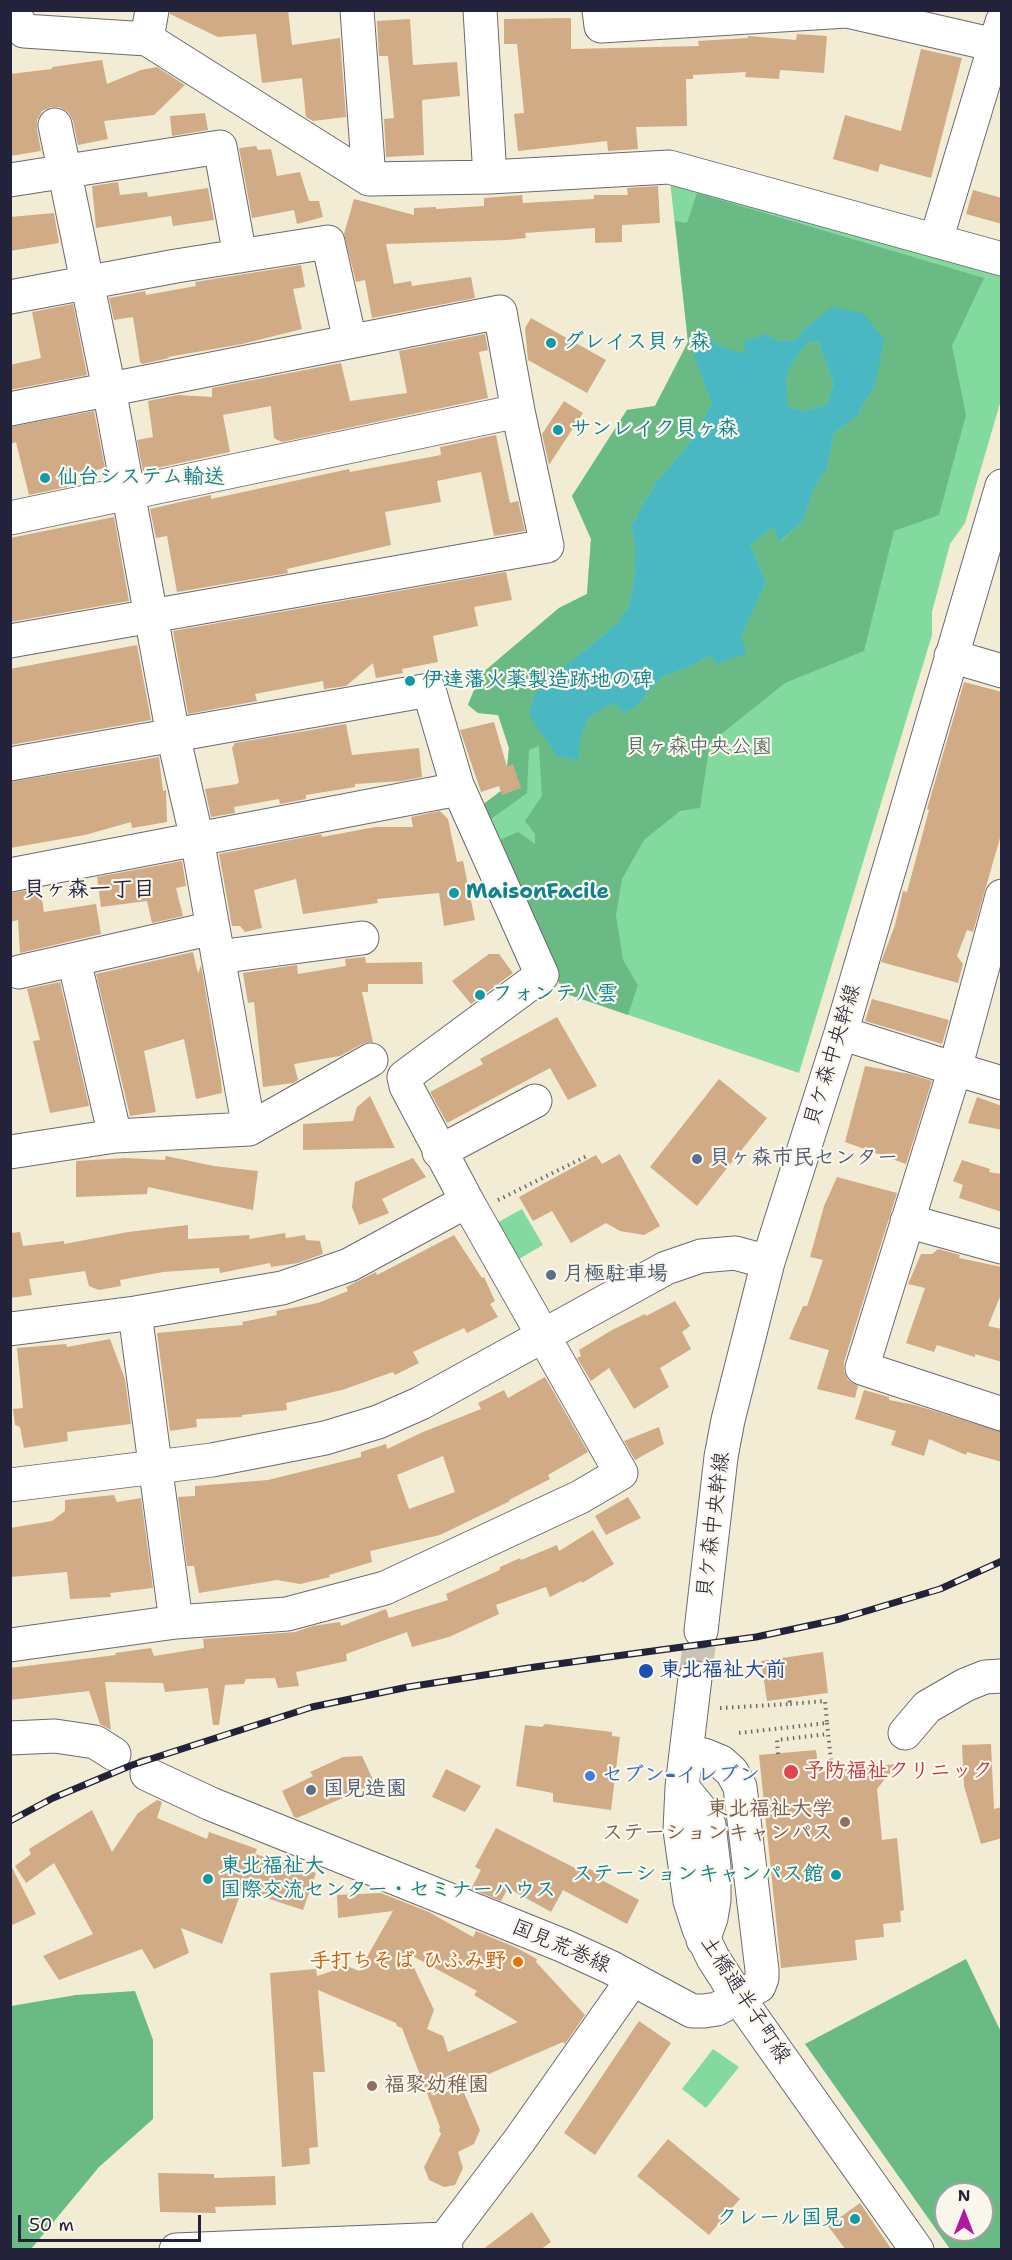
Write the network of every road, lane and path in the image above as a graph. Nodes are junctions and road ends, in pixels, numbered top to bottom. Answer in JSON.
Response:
{"nodes":[{"id":1,"x":12,"y":10,"type":"edge"},
{"id":2,"x":357,"y":10,"type":"edge"},
{"id":3,"x":480,"y":10,"type":"edge"},
{"id":4,"x":599,"y":10,"type":"edge"},
{"id":5,"x":149,"y":25,"type":"edge"},
{"id":6,"x":54,"y":33,"type":"junction"},
{"id":7,"x":998,"y":33,"type":"edge"},
{"id":8,"x":10,"y":46,"type":"edge"},
{"id":9,"x":55,"y":125,"type":"dead end"},
{"id":10,"x":65,"y":171,"type":"junction"},
{"id":11,"x":490,"y":177,"type":"junction"},
{"id":12,"x":369,"y":179,"type":"junction"},
{"id":13,"x":10,"y":180,"type":"edge"},
{"id":14,"x":936,"y":240,"type":"junction"},
{"id":15,"x":240,"y":256,"type":"junction"},
{"id":16,"x":1002,"y":259,"type":"edge"},
{"id":17,"x":88,"y":283,"type":"junction"},
{"id":18,"x":10,"y":297,"type":"edge"},
{"id":19,"x":350,"y":341,"type":"junction"},
{"id":20,"x":109,"y":389,"type":"junction"},
{"id":21,"x":10,"y":409,"type":"edge"},
{"id":22,"x":518,"y":411,"type":"junction"},
{"id":23,"x":1002,"y":486,"type":"edge"},
{"id":24,"x":129,"y":494,"type":"junction"},
{"id":25,"x":10,"y":518,"type":"edge"},
{"id":26,"x":150,"y":616,"type":"junction"},
{"id":27,"x":10,"y":641,"type":"edge"},
{"id":28,"x":951,"y":656,"type":"junction"},
{"id":29,"x":1002,"y":671,"type":"edge"},
{"id":30,"x":173,"y":735,"type":"junction"},
{"id":31,"x":10,"y":764,"type":"edge"},
{"id":32,"x":458,"y":789,"type":"junction"},
{"id":33,"x":197,"y":839,"type":"junction"},
{"id":34,"x":10,"y":875,"type":"edge"},
{"id":35,"x":1002,"y":896,"type":"edge"},
{"id":36,"x":362,"y":938,"type":"dead end"},
{"id":37,"x":995,"y":941,"type":"edge"},
{"id":38,"x":215,"y":943,"type":"junction"},
{"id":39,"x":74,"y":960,"type":"junction"},
{"id":40,"x":19,"y":972,"type":"dead end"},
{"id":41,"x":841,"y":1033,"type":"junction"},
{"id":42,"x":371,"y":1060,"type":"dead end"},
{"id":43,"x":954,"y":1069,"type":"junction"},
{"id":44,"x":1002,"y":1083,"type":"edge"},
{"id":45,"x":536,"y":1101,"type":"dead end"},
{"id":46,"x":249,"y":1129,"type":"junction"},
{"id":47,"x":115,"y":1136,"type":"junction"},
{"id":48,"x":10,"y":1152,"type":"edge"},
{"id":49,"x":439,"y":1152,"type":"junction"},
{"id":50,"x":589,"y":1155,"type":"dead end"},
{"id":51,"x":470,"y":1207,"type":"junction"},
{"id":52,"x":907,"y":1221,"type":"junction"},
{"id":53,"x":1002,"y":1246,"type":"edge"},
{"id":54,"x":768,"y":1262,"type":"junction"},
{"id":55,"x":135,"y":1313,"type":"junction"},
{"id":56,"x":10,"y":1329,"type":"edge"},
{"id":57,"x":543,"y":1335,"type":"junction"},
{"id":58,"x":1002,"y":1414,"type":"edge"},
{"id":59,"x":155,"y":1467,"type":"junction"},
{"id":60,"x":10,"y":1485,"type":"edge"},
{"id":61,"x":176,"y":1622,"type":"junction"},
{"id":62,"x":701,"y":1631,"type":"tunnel mouth"},
{"id":63,"x":10,"y":1645,"type":"edge"},
{"id":64,"x":1002,"y":1676,"type":"edge"},
{"id":65,"x":695,"y":1678,"type":"tunnel mouth"},
{"id":66,"x":789,"y":1697,"type":"dead end"},
{"id":67,"x":790,"y":1704,"type":"junction"},
{"id":68,"x":736,"y":1707,"type":"dead end"},
{"id":69,"x":827,"y":1723,"type":"junction"},
{"id":70,"x":776,"y":1729,"type":"junction"},
{"id":71,"x":739,"y":1733,"type":"dead end"},
{"id":72,"x":905,"y":1733,"type":"dead end"},
{"id":73,"x":828,"y":1734,"type":"junction"},
{"id":74,"x":10,"y":1738,"type":"edge"},
{"id":75,"x":777,"y":1740,"type":"junction"},
{"id":76,"x":114,"y":1754,"type":"dead end"},
{"id":77,"x":686,"y":1754,"type":"junction"},
{"id":78,"x":778,"y":1754,"type":"dead end"},
{"id":79,"x":832,"y":1770,"type":"dead end"},
{"id":80,"x":147,"y":1774,"type":"dead end"},
{"id":81,"x":633,"y":1979,"type":"junction"},
{"id":82,"x":738,"y":1997,"type":"junction"},
{"id":83,"x":445,"y":2244,"type":"edge"},
{"id":84,"x":176,"y":2250,"type":"edge"},
{"id":85,"x":917,"y":2250,"type":"edge"}],
"edges":[{"from":1,"to":6,"type":"street"},
{"from":2,"to":12,"type":"street"},
{"from":3,"to":11,"type":"street"},
{"from":4,"to":7,"type":"street"},
{"from":5,"to":6,"type":"street"},
{"from":5,"to":12,"type":"street"},
{"from":6,"to":8,"type":"street"},
{"from":7,"to":14,"type":"street"},
{"from":9,"to":10,"type":"street"},
{"from":10,"to":13,"type":"street"},
{"from":10,"to":15,"type":"street"},
{"from":10,"to":17,"type":"street"},
{"from":11,"to":12,"type":"street"},
{"from":11,"to":14,"type":"street"},
{"from":14,"to":16,"type":"street"},
{"from":15,"to":17,"type":"street"},
{"from":15,"to":19,"type":"street"},
{"from":17,"to":18,"type":"street"},
{"from":17,"to":20,"type":"street"},
{"from":19,"to":20,"type":"street"},
{"from":19,"to":22,"type":"street"},
{"from":20,"to":21,"type":"street"},
{"from":20,"to":24,"type":"street"},
{"from":22,"to":24,"type":"street"},
{"from":22,"to":26,"type":"street"},
{"from":23,"to":28,"type":"street","name":"貝ケ森中央幹線"},
{"from":24,"to":25,"type":"street"},
{"from":24,"to":26,"type":"street"},
{"from":26,"to":27,"type":"street"},
{"from":26,"to":30,"type":"street"},
{"from":28,"to":29,"type":"street"},
{"from":28,"to":41,"type":"street","name":"貝ケ森中央幹線"},
{"from":30,"to":31,"type":"street"},
{"from":30,"to":32,"type":"street"},
{"from":30,"to":33,"type":"street"},
{"from":32,"to":33,"type":"street"},
{"from":32,"to":49,"type":"street"},
{"from":33,"to":34,"type":"street"},
{"from":33,"to":38,"type":"street"},
{"from":35,"to":37,"type":"street"},
{"from":36,"to":38,"type":"street"},
{"from":37,"to":43,"type":"street"},
{"from":38,"to":39,"type":"street"},
{"from":38,"to":46,"type":"street"},
{"from":39,"to":40,"type":"street"},
{"from":39,"to":47,"type":"street"},
{"from":41,"to":43,"type":"street"},
{"from":41,"to":54,"type":"street","name":"貝ケ森中央幹線"},
{"from":42,"to":46,"type":"street"},
{"from":43,"to":44,"type":"street"},
{"from":43,"to":52,"type":"street"},
{"from":45,"to":49,"type":"street"},
{"from":46,"to":47,"type":"street"},
{"from":47,"to":48,"type":"street"},
{"from":49,"to":51,"type":"street"},
{"from":50,"to":51,"type":"path"},
{"from":51,"to":55,"type":"street"},
{"from":51,"to":57,"type":"street"},
{"from":52,"to":53,"type":"street"},
{"from":52,"to":58,"type":"street"},
{"from":54,"to":57,"type":"street"},
{"from":54,"to":62,"type":"street","name":"貝ケ森中央幹線"},
{"from":55,"to":56,"type":"street"},
{"from":55,"to":59,"type":"street"},
{"from":57,"to":59,"type":"street"},
{"from":57,"to":61,"type":"street"},
{"from":59,"to":60,"type":"street"},
{"from":59,"to":61,"type":"street"},
{"from":61,"to":63,"type":"street"},
{"from":64,"to":72,"type":"street"},
{"from":65,"to":77,"type":"street","name":"土橋通半子町線"},
{"from":66,"to":67,"type":"path"},
{"from":67,"to":68,"type":"path"},
{"from":67,"to":69,"type":"path"},
{"from":69,"to":70,"type":"path"},
{"from":69,"to":73,"type":"path"},
{"from":70,"to":71,"type":"path"},
{"from":70,"to":75,"type":"path"},
{"from":73,"to":75,"type":"path"},
{"from":73,"to":79,"type":"path"},
{"from":74,"to":76,"type":"street"},
{"from":75,"to":78,"type":"path"},
{"from":77,"to":82,"type":"street","name":"土橋通半子町線"},
{"from":77,"to":82,"type":"street","name":"国見荒巻線"},
{"from":80,"to":81,"type":"street","name":"国見荒巻線"},
{"from":81,"to":82,"type":"street","name":"国見荒巻線"},
{"from":81,"to":83,"type":"street"},
{"from":82,"to":85,"type":"street","name":"土橋通半子町線"},
{"from":83,"to":84,"type":"street"}]}
